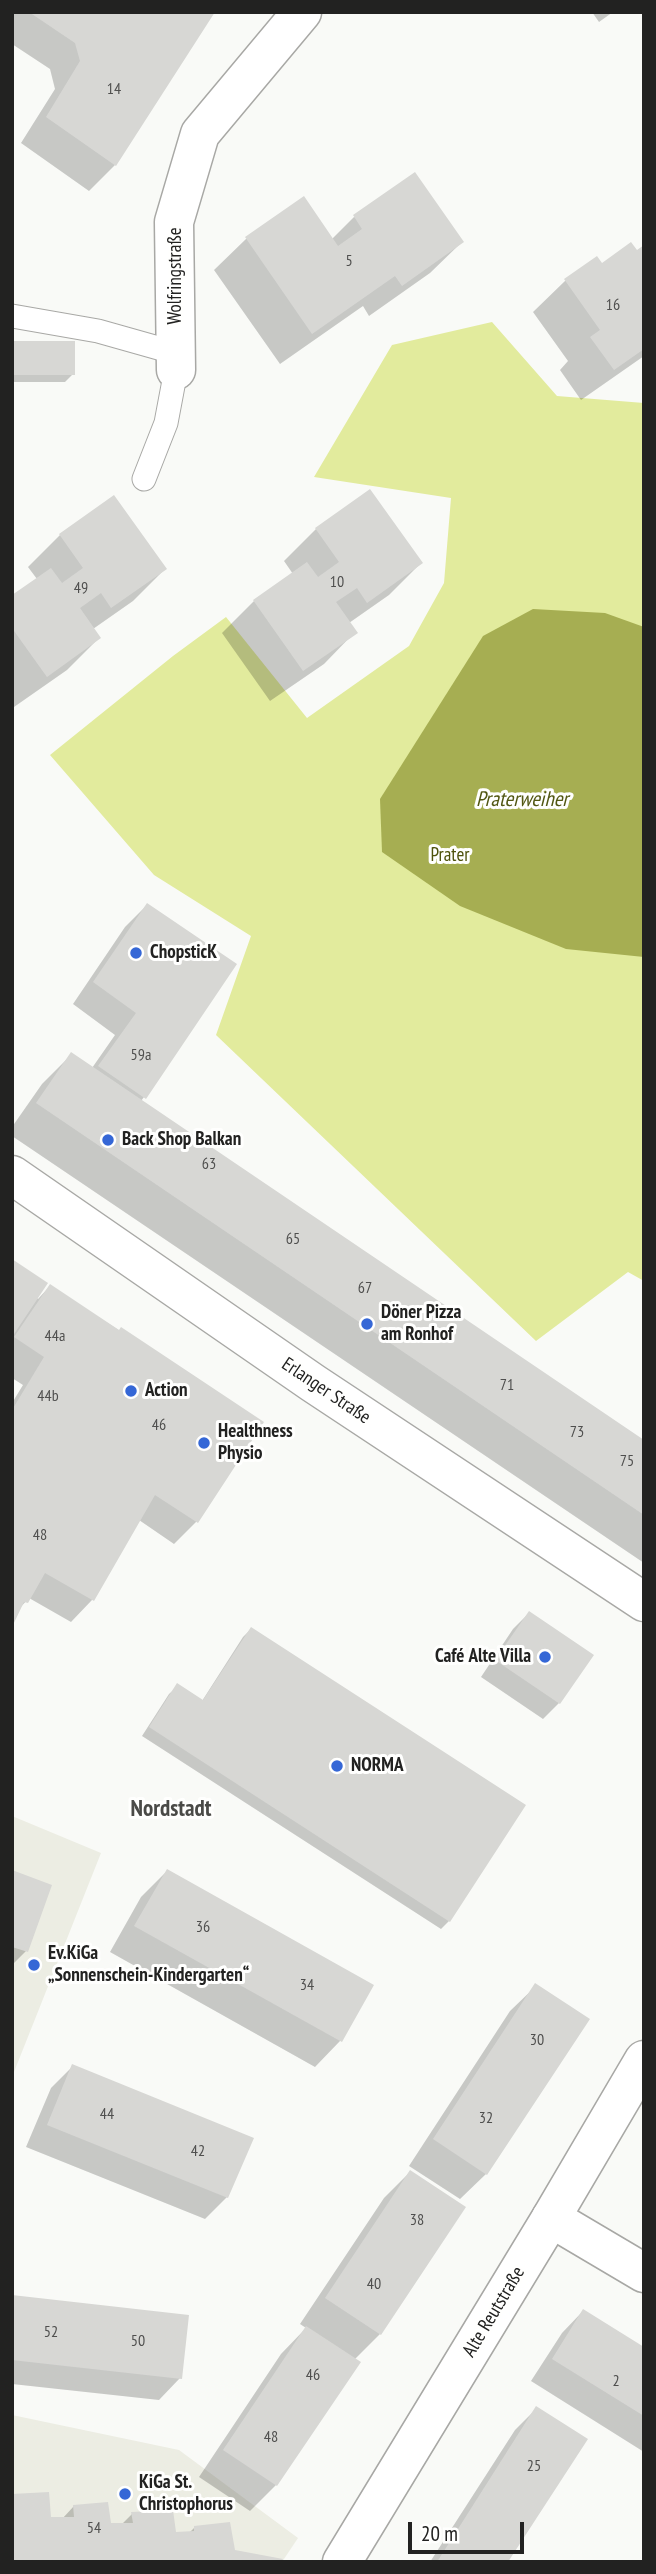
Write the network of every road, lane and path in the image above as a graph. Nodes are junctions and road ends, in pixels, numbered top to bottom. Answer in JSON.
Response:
{"nodes":[{"id":1,"x":302,"y":12,"type":"edge"},
{"id":2,"x":12,"y":316,"type":"edge"},
{"id":3,"x":176,"y":361,"type":"junction"},
{"id":4,"x":144,"y":479,"type":"dead end"},
{"id":5,"x":12,"y":1175,"type":"edge"},
{"id":6,"x":644,"y":1602,"type":"edge"},
{"id":7,"x":644,"y":2060,"type":"edge"},
{"id":8,"x":551,"y":2218,"type":"junction"},
{"id":9,"x":644,"y":2273,"type":"edge"},
{"id":10,"x":342,"y":2562,"type":"edge"}],
"edges":[{"from":1,"to":3,"type":"main road","name":"Wolfringstraße"},
{"from":2,"to":3,"type":"lane"},
{"from":3,"to":4,"type":"lane"},
{"from":5,"to":6,"type":"main road","name":"Erlanger Straße"},
{"from":7,"to":8,"type":"main road","name":"Alte Reutstraße"},
{"from":8,"to":9,"type":"main road"},
{"from":8,"to":10,"type":"main road","name":"Alte Reutstraße"}]}
